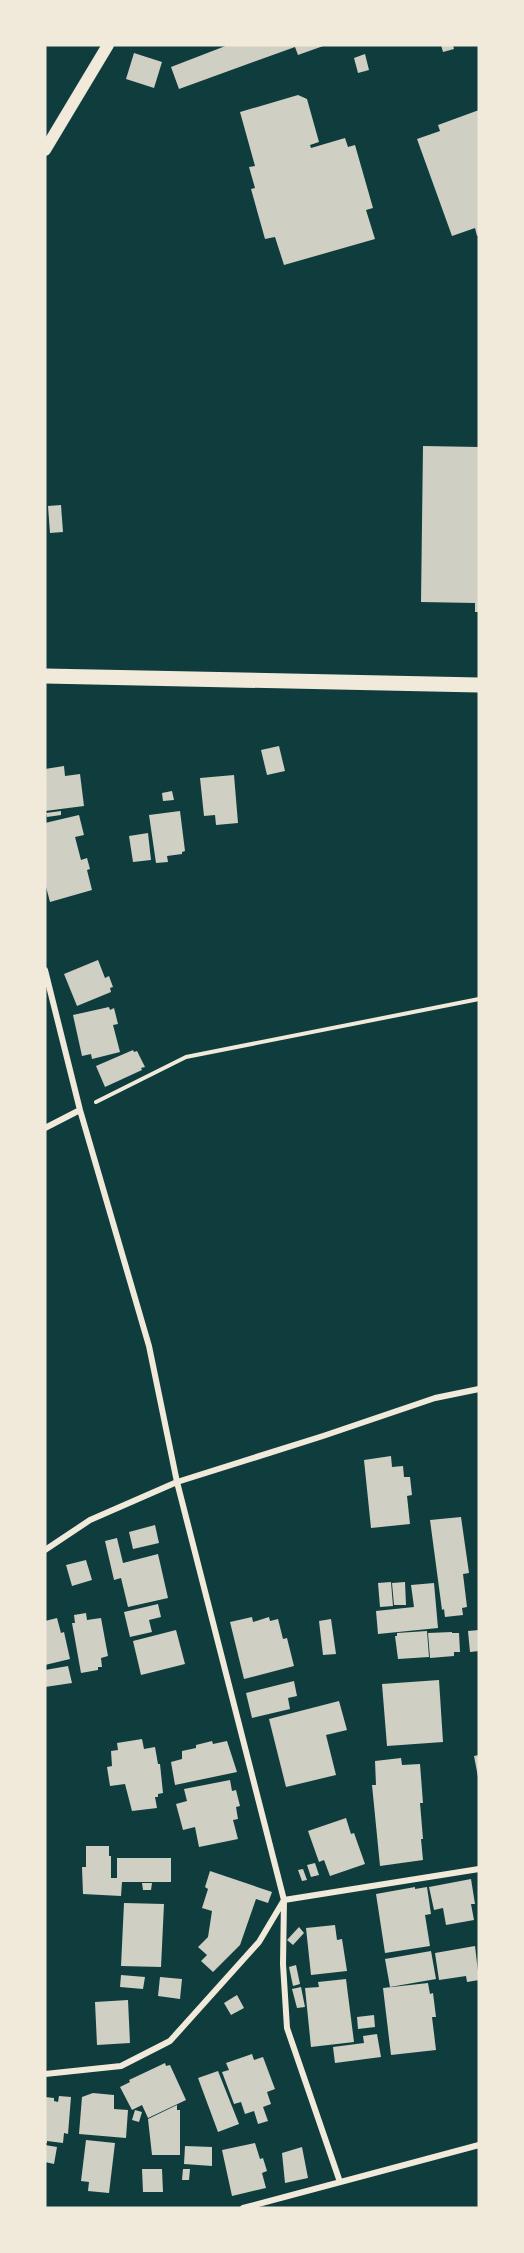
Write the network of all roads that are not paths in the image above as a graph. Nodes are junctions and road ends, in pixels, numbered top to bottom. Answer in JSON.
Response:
{"nodes":[{"id":1,"x":108,"y":45,"type":"edge"},
{"id":2,"x":45,"y":150,"type":"edge"},
{"id":3,"x":45,"y":676,"type":"edge"},
{"id":4,"x":479,"y":685,"type":"edge"},
{"id":5,"x":45,"y":970,"type":"edge"},
{"id":6,"x":80,"y":1110,"type":"junction"},
{"id":7,"x":45,"y":1128,"type":"edge"},
{"id":8,"x":479,"y":1389,"type":"edge"},
{"id":9,"x":177,"y":1482,"type":"junction"},
{"id":10,"x":45,"y":1550,"type":"edge"},
{"id":11,"x":479,"y":1869,"type":"edge"},
{"id":12,"x":284,"y":1900,"type":"junction"},
{"id":13,"x":45,"y":2074,"type":"edge"},
{"id":14,"x":479,"y":2145,"type":"edge"},
{"id":15,"x":340,"y":2182,"type":"junction"},
{"id":16,"x":243,"y":2208,"type":"edge"}],
"edges":[{"from":1,"to":2,"type":"main road"},
{"from":3,"to":4,"type":"main road"},
{"from":5,"to":6,"type":"street"},
{"from":6,"to":7,"type":"street"},
{"from":6,"to":9,"type":"street"},
{"from":8,"to":9,"type":"street"},
{"from":9,"to":10,"type":"street"},
{"from":9,"to":12,"type":"street"},
{"from":11,"to":12,"type":"street"},
{"from":12,"to":13,"type":"street"},
{"from":12,"to":15,"type":"street"},
{"from":14,"to":15,"type":"street"},
{"from":15,"to":16,"type":"street"}]}
